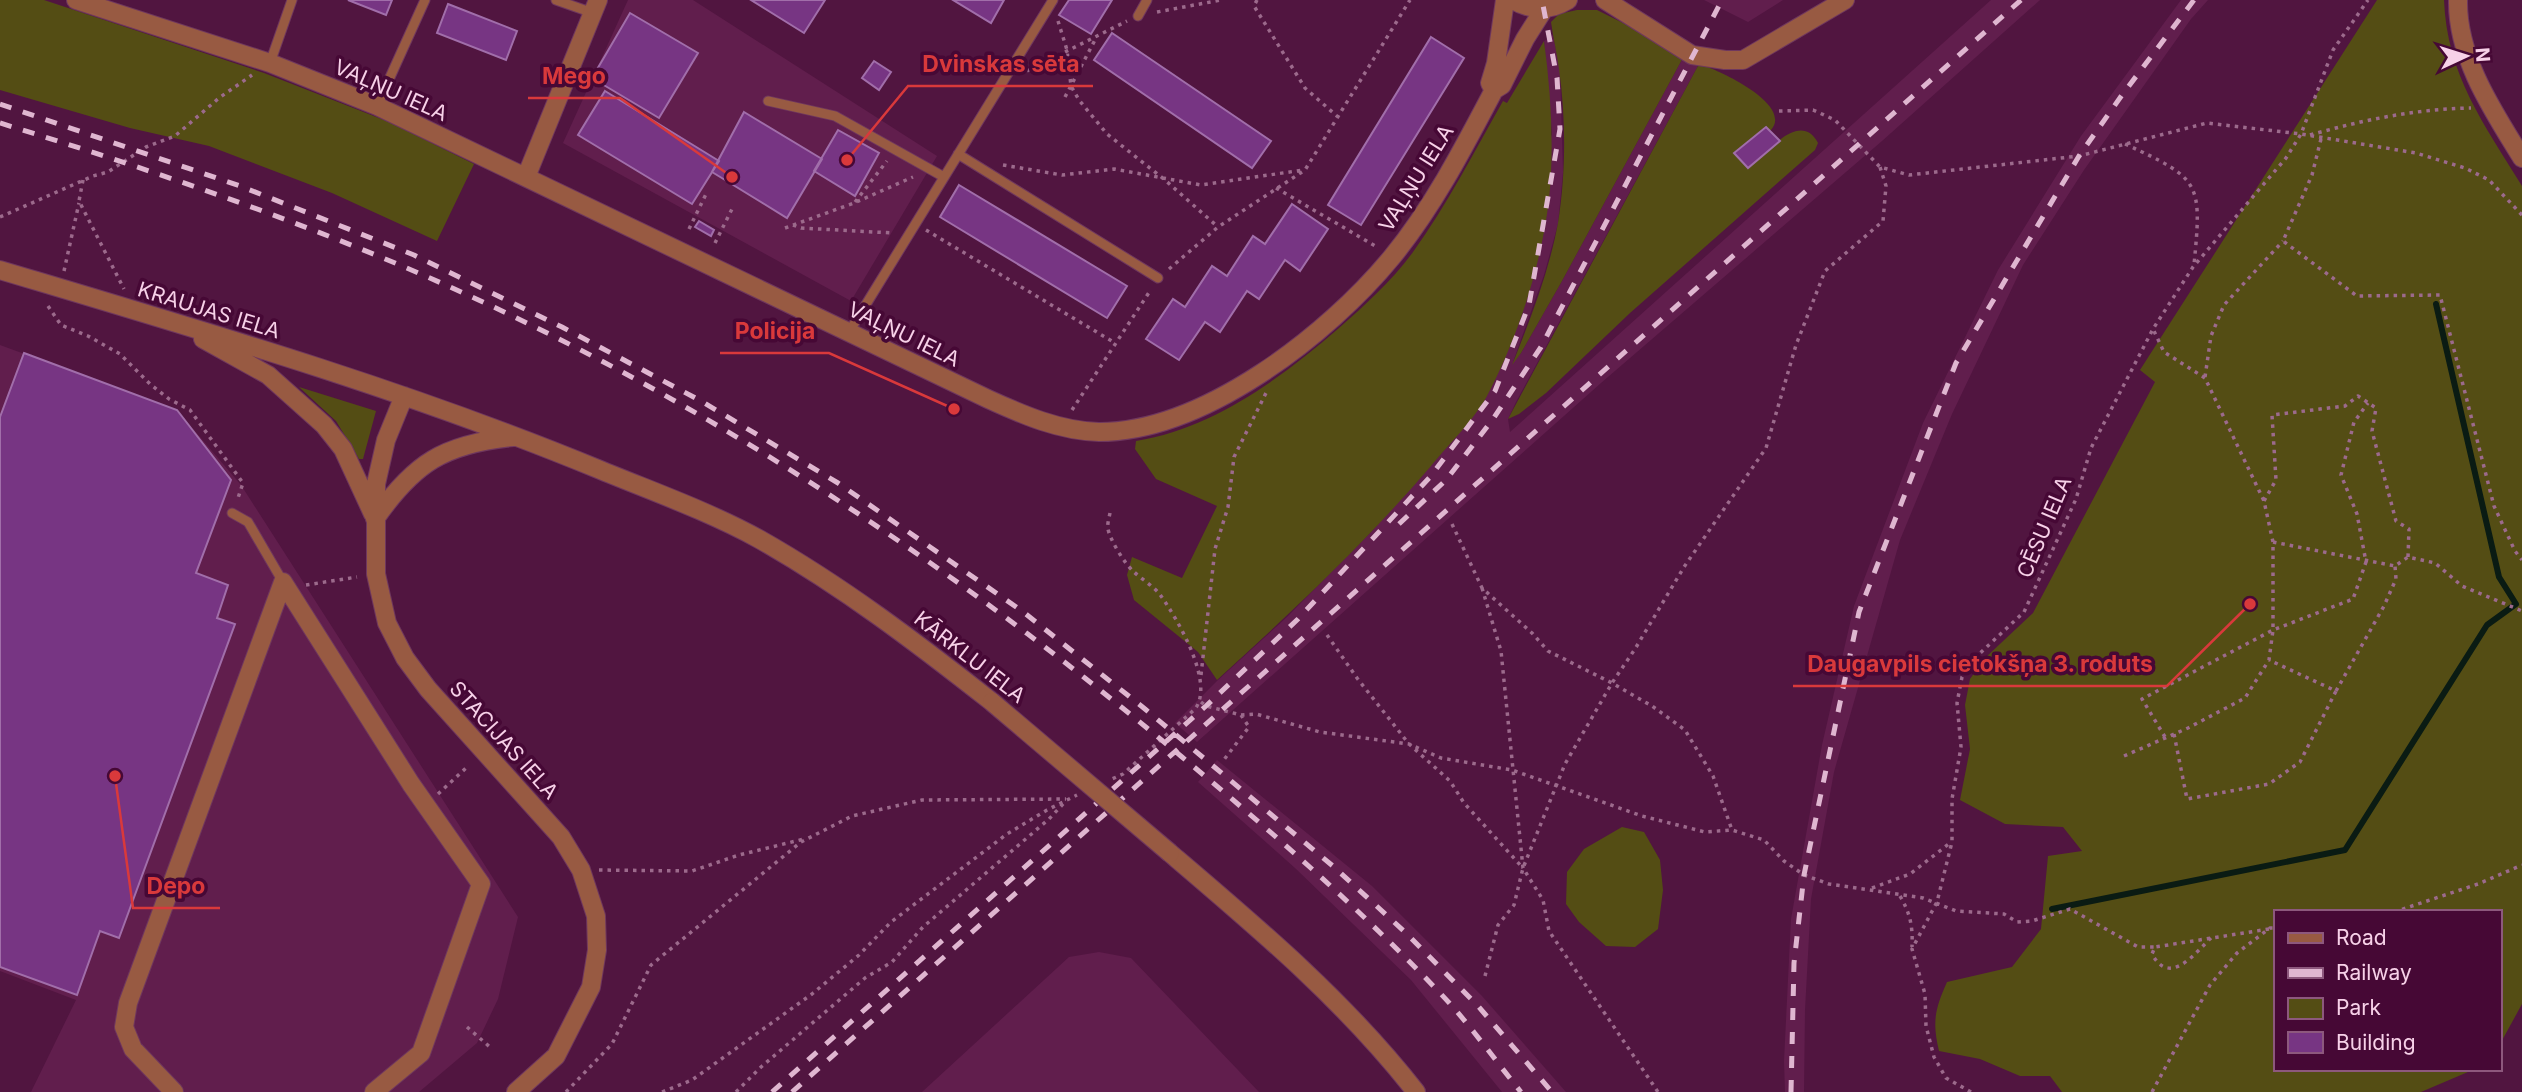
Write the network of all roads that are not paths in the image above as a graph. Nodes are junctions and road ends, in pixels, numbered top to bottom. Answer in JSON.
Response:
{"nodes":[{"id":1,"x":76,"y":0,"type":"edge"},
{"id":2,"x":292,"y":0,"type":"edge"},
{"id":3,"x":425,"y":0,"type":"edge"},
{"id":4,"x":556,"y":0,"type":"edge"},
{"id":5,"x":1147,"y":0,"type":"edge"},
{"id":6,"x":1505,"y":0,"type":"edge"},
{"id":7,"x":1513,"y":0,"type":"edge"},
{"id":8,"x":1568,"y":0,"type":"edge"},
{"id":9,"x":1605,"y":0,"type":"edge"},
{"id":10,"x":1845,"y":0,"type":"edge"},
{"id":11,"x":2458,"y":0,"type":"edge"},
{"id":12,"x":1052,"y":1,"type":"edge"},
{"id":13,"x":596,"y":6,"type":"edge"},
{"id":14,"x":1544,"y":9,"type":"junction"},
{"id":15,"x":1138,"y":16,"type":"road end"},
{"id":16,"x":270,"y":63,"type":"junction"},
{"id":17,"x":1494,"y":90,"type":"junction"},
{"id":18,"x":768,"y":101,"type":"dead end"},
{"id":19,"x":377,"y":106,"type":"junction"},
{"id":20,"x":958,"y":154,"type":"junction"},
{"id":21,"x":2522,"y":158,"type":"edge"},
{"id":22,"x":526,"y":177,"type":"junction"},
{"id":23,"x":944,"y":177,"type":"junction"},
{"id":24,"x":0,"y":270,"type":"edge"},
{"id":25,"x":1158,"y":278,"type":"road end"},
{"id":26,"x":166,"y":319,"type":"junction"},
{"id":27,"x":849,"y":332,"type":"junction"},
{"id":28,"x":404,"y":396,"type":"junction"},
{"id":29,"x":518,"y":436,"type":"junction"},
{"id":30,"x":232,"y":513,"type":"road end"},
{"id":31,"x":375,"y":519,"type":"junction"},
{"id":32,"x":283,"y":582,"type":"junction"},
{"id":33,"x":174,"y":1092,"type":"edge"},
{"id":34,"x":374,"y":1092,"type":"edge"},
{"id":35,"x":516,"y":1092,"type":"edge"},
{"id":36,"x":1416,"y":1092,"type":"edge"}],
"edges":[{"from":1,"to":16,"type":"street","name":"VAĻŅU IELA"},
{"from":2,"to":16,"type":"lane"},
{"from":3,"to":19,"type":"lane"},
{"from":4,"to":13,"type":"lane"},
{"from":5,"to":15,"type":"lane"},
{"from":6,"to":17,"type":"street"},
{"from":7,"to":14,"type":"street"},
{"from":8,"to":14,"type":"street"},
{"from":9,"to":10,"type":"street"},
{"from":11,"to":21,"type":"street"},
{"from":12,"to":20,"type":"lane"},
{"from":13,"to":22,"type":"street"},
{"from":14,"to":17,"type":"street","name":"VAĻŅU IELA"},
{"from":16,"to":19,"type":"street","name":"VAĻŅU IELA"},
{"from":17,"to":27,"type":"street","name":"VAĻŅU IELA"},
{"from":18,"to":23,"type":"lane"},
{"from":19,"to":22,"type":"street","name":"VAĻŅU IELA"},
{"from":20,"to":23,"type":"lane"},
{"from":20,"to":25,"type":"lane"},
{"from":22,"to":27,"type":"street","name":"VAĻŅU IELA"},
{"from":23,"to":27,"type":"lane"},
{"from":24,"to":26,"type":"street","name":"KRAUJAS IELA"},
{"from":26,"to":28,"type":"street","name":"KRAUJAS IELA"},
{"from":26,"to":31,"type":"street"},
{"from":28,"to":29,"type":"street","name":"KĀRKLU IELA"},
{"from":28,"to":31,"type":"street","name":"STACIJAS IELA"},
{"from":29,"to":31,"type":"street"},
{"from":29,"to":36,"type":"street","name":"KĀRKLU IELA","bridge":true},
{"from":30,"to":32,"type":"lane"},
{"from":31,"to":35,"type":"street","name":"STACIJAS IELA"},
{"from":32,"to":33,"type":"street"},
{"from":32,"to":34,"type":"street"}]}
